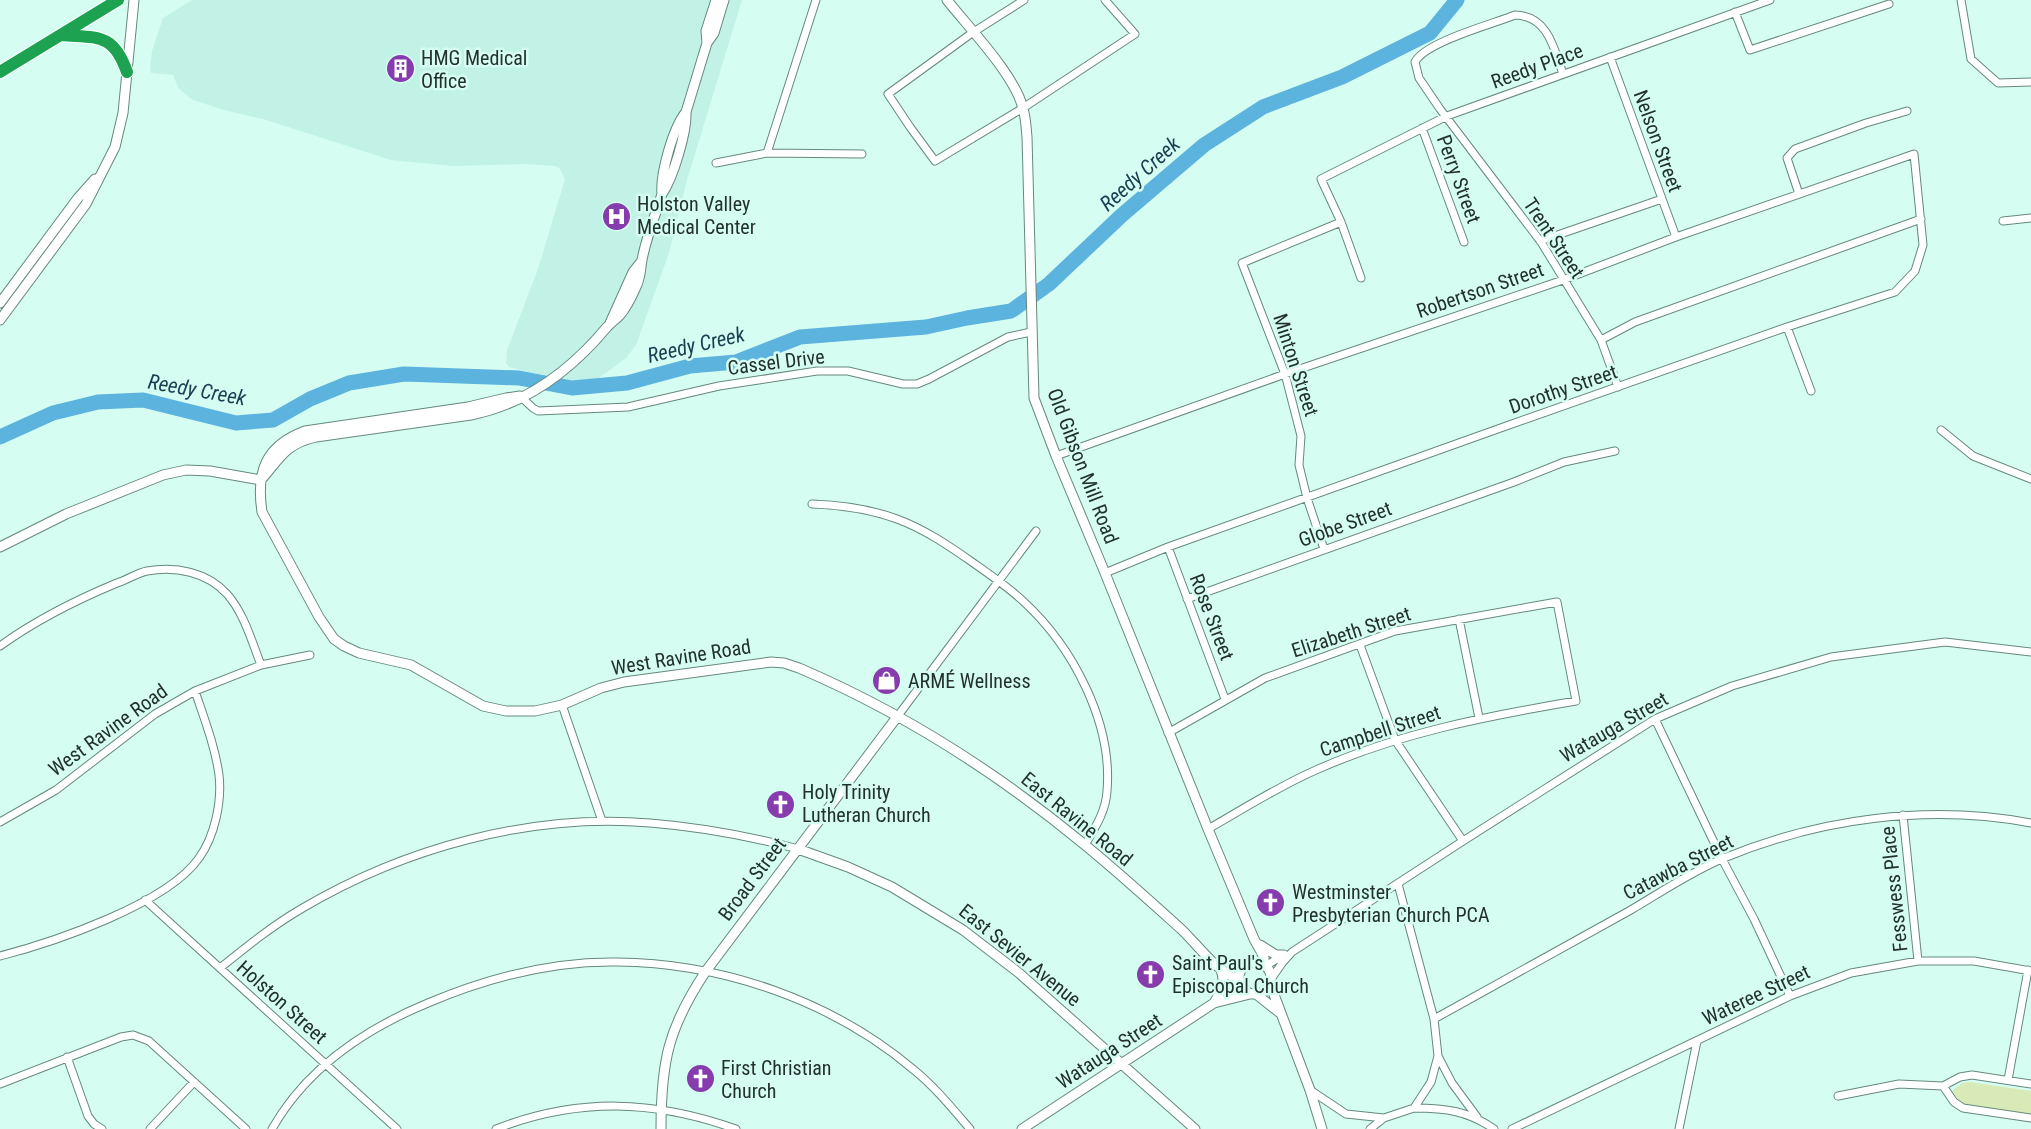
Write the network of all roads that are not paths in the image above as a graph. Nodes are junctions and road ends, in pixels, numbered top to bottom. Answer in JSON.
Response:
{"nodes":[{"id":1,"x":118,"y":0,"type":"edge"},
{"id":2,"x":134,"y":0,"type":"edge"},
{"id":3,"x":716,"y":0,"type":"edge"},
{"id":4,"x":724,"y":0,"type":"edge"},
{"id":5,"x":816,"y":0,"type":"edge"},
{"id":6,"x":947,"y":0,"type":"edge"},
{"id":7,"x":1024,"y":0,"type":"edge"},
{"id":8,"x":1105,"y":0,"type":"edge"},
{"id":9,"x":1770,"y":0,"type":"edge"},
{"id":10,"x":1961,"y":0,"type":"edge"},
{"id":11,"x":1889,"y":4,"type":"dead end"},
{"id":12,"x":1735,"y":12,"type":"junction"},
{"id":13,"x":972,"y":33,"type":"junction"},
{"id":14,"x":61,"y":35,"type":"junction"},
{"id":15,"x":707,"y":43,"type":"junction"},
{"id":16,"x":1610,"y":57,"type":"junction"},
{"id":17,"x":0,"y":72,"type":"edge"},
{"id":18,"x":127,"y":72,"type":"junction"},
{"id":19,"x":1563,"y":74,"type":"junction"},
{"id":20,"x":2031,"y":82,"type":"edge"},
{"id":21,"x":1023,"y":108,"type":"junction"},
{"id":22,"x":1907,"y":111,"type":"dead end"},
{"id":23,"x":1448,"y":116,"type":"junction"},
{"id":24,"x":1422,"y":128,"type":"junction"},
{"id":25,"x":767,"y":153,"type":"junction"},
{"id":26,"x":862,"y":154,"type":"dead end"},
{"id":27,"x":1914,"y":154,"type":"joint"},
{"id":28,"x":716,"y":163,"type":"dead end"},
{"id":29,"x":103,"y":170,"type":"junction"},
{"id":30,"x":1799,"y":194,"type":"junction"},
{"id":31,"x":1662,"y":199,"type":"junction"},
{"id":32,"x":2031,"y":218,"type":"edge"},
{"id":33,"x":1921,"y":219,"type":"junction"},
{"id":34,"x":2003,"y":221,"type":"dead end"},
{"id":35,"x":1341,"y":222,"type":"junction"},
{"id":36,"x":1676,"y":237,"type":"junction"},
{"id":37,"x":1540,"y":241,"type":"junction"},
{"id":38,"x":1464,"y":242,"type":"dead end"},
{"id":39,"x":1361,"y":278,"type":"dead end"},
{"id":40,"x":1563,"y":280,"type":"junction"},
{"id":41,"x":0,"y":303,"type":"edge"},
{"id":42,"x":0,"y":320,"type":"edge"},
{"id":43,"x":1787,"y":327,"type":"junction"},
{"id":44,"x":1031,"y":332,"type":"junction"},
{"id":45,"x":1601,"y":340,"type":"junction"},
{"id":46,"x":1285,"y":374,"type":"junction"},
{"id":47,"x":1618,"y":387,"type":"junction"},
{"id":48,"x":1811,"y":391,"type":"dead end"},
{"id":49,"x":524,"y":395,"type":"junction"},
{"id":50,"x":1941,"y":430,"type":"dead end"},
{"id":51,"x":1615,"y":452,"type":"dead end"},
{"id":52,"x":1056,"y":456,"type":"junction"},
{"id":53,"x":2031,"y":479,"type":"edge"},
{"id":54,"x":261,"y":480,"type":"junction"},
{"id":55,"x":1306,"y":498,"type":"junction"},
{"id":56,"x":812,"y":504,"type":"dead end"},
{"id":57,"x":1036,"y":531,"type":"dead end"},
{"id":58,"x":0,"y":547,"type":"edge"},
{"id":59,"x":1168,"y":547,"type":"junction"},
{"id":60,"x":1324,"y":549,"type":"junction"},
{"id":61,"x":1105,"y":573,"type":"junction"},
{"id":62,"x":998,"y":581,"type":"junction"},
{"id":63,"x":1187,"y":599,"type":"junction"},
{"id":64,"x":1459,"y":619,"type":"junction"},
{"id":65,"x":1360,"y":645,"type":"junction"},
{"id":66,"x":0,"y":646,"type":"edge"},
{"id":67,"x":2031,"y":652,"type":"edge"},
{"id":68,"x":310,"y":655,"type":"dead end"},
{"id":69,"x":261,"y":665,"type":"junction"},
{"id":70,"x":195,"y":691,"type":"junction"},
{"id":71,"x":1225,"y":699,"type":"junction"},
{"id":72,"x":1576,"y":701,"type":"joint"},
{"id":73,"x":562,"y":705,"type":"junction"},
{"id":74,"x":897,"y":717,"type":"junction"},
{"id":75,"x":1479,"y":718,"type":"junction"},
{"id":76,"x":1656,"y":719,"type":"junction"},
{"id":77,"x":1168,"y":733,"type":"junction"},
{"id":78,"x":1395,"y":740,"type":"junction"},
{"id":79,"x":1903,"y":814,"type":"junction"},
{"id":80,"x":602,"y":821,"type":"junction"},
{"id":81,"x":0,"y":822,"type":"edge"},
{"id":82,"x":2031,"y":823,"type":"edge"},
{"id":83,"x":1208,"y":829,"type":"junction"},
{"id":84,"x":1463,"y":841,"type":"junction"},
{"id":85,"x":1085,"y":845,"type":"junction"},
{"id":86,"x":798,"y":849,"type":"junction"},
{"id":87,"x":1722,"y":859,"type":"junction"},
{"id":88,"x":1398,"y":884,"type":"junction"},
{"id":89,"x":144,"y":900,"type":"junction"},
{"id":90,"x":1254,"y":939,"type":"junction"},
{"id":91,"x":1288,"y":954,"type":"junction"},
{"id":92,"x":0,"y":956,"type":"edge"},
{"id":93,"x":1918,"y":961,"type":"junction"},
{"id":94,"x":1247,"y":965,"type":"junction"},
{"id":95,"x":1265,"y":966,"type":"junction"},
{"id":96,"x":220,"y":968,"type":"junction"},
{"id":97,"x":1220,"y":968,"type":"junction"},
{"id":98,"x":2030,"y":970,"type":"edge"},
{"id":99,"x":706,"y":971,"type":"junction"},
{"id":100,"x":1239,"y":980,"type":"junction"},
{"id":101,"x":1271,"y":982,"type":"junction"},
{"id":102,"x":1253,"y":994,"type":"junction"},
{"id":103,"x":1790,"y":996,"type":"junction"},
{"id":104,"x":1214,"y":1003,"type":"junction"},
{"id":105,"x":1280,"y":1013,"type":"junction"},
{"id":106,"x":1434,"y":1019,"type":"junction"},
{"id":107,"x":1697,"y":1041,"type":"junction"},
{"id":108,"x":1438,"y":1056,"type":"junction"},
{"id":109,"x":67,"y":1057,"type":"junction"},
{"id":110,"x":325,"y":1063,"type":"junction"},
{"id":111,"x":1121,"y":1064,"type":"junction"},
{"id":112,"x":2008,"y":1080,"type":"junction"},
{"id":113,"x":194,"y":1082,"type":"junction"},
{"id":114,"x":0,"y":1084,"type":"edge"},
{"id":115,"x":2031,"y":1084,"type":"edge"},
{"id":116,"x":1943,"y":1086,"type":"junction"},
{"id":117,"x":1310,"y":1090,"type":"junction"},
{"id":118,"x":1838,"y":1096,"type":"dead end"},
{"id":119,"x":1414,"y":1108,"type":"junction"},
{"id":120,"x":661,"y":1109,"type":"junction"},
{"id":121,"x":1384,"y":1118,"type":"junction"},
{"id":122,"x":1478,"y":1118,"type":"junction"},
{"id":123,"x":2031,"y":1118,"type":"edge"},
{"id":124,"x":102,"y":1129,"type":"edge"},
{"id":125,"x":150,"y":1129,"type":"edge"},
{"id":126,"x":246,"y":1129,"type":"edge"},
{"id":127,"x":272,"y":1129,"type":"edge"},
{"id":128,"x":397,"y":1129,"type":"edge"},
{"id":129,"x":496,"y":1129,"type":"edge"},
{"id":130,"x":660,"y":1129,"type":"edge"},
{"id":131,"x":736,"y":1129,"type":"edge"},
{"id":132,"x":970,"y":1129,"type":"edge"},
{"id":133,"x":1022,"y":1129,"type":"edge"},
{"id":134,"x":1195,"y":1129,"type":"edge"},
{"id":135,"x":1322,"y":1129,"type":"edge"},
{"id":136,"x":1370,"y":1129,"type":"edge"},
{"id":137,"x":1494,"y":1129,"type":"edge"},
{"id":138,"x":1512,"y":1129,"type":"edge"},
{"id":139,"x":1678,"y":1129,"type":"edge"}],
"edges":[{"from":1,"to":14,"type":"highway"},
{"from":2,"to":18,"type":"street"},
{"from":3,"to":15,"type":"street","name":"West Ravine Road"},
{"from":4,"to":15,"type":"street","name":"West Ravine Road"},
{"from":5,"to":25,"type":"street"},
{"from":6,"to":13,"type":"street","name":"Old Gibson Mill Road"},
{"from":7,"to":13,"type":"street"},
{"from":8,"to":21,"type":"street"},
{"from":9,"to":12,"type":"street","name":"Reedy Place"},
{"from":10,"to":20,"type":"street"},
{"from":11,"to":12,"type":"street"},
{"from":12,"to":16,"type":"street","name":"Reedy Place"},
{"from":13,"to":21,"type":"street","name":"Old Gibson Mill Road"},
{"from":13,"to":21,"type":"street"},
{"from":14,"to":17,"type":"highway"},
{"from":14,"to":18,"type":"highway"},
{"from":15,"to":49,"type":"street","name":"West Ravine Road"},
{"from":16,"to":19,"type":"street","name":"Reedy Place"},
{"from":16,"to":31,"type":"street","name":"Nelson Street"},
{"from":18,"to":29,"type":"street"},
{"from":19,"to":23,"type":"street","name":"Reedy Place"},
{"from":19,"to":23,"type":"street","name":"Trent Street"},
{"from":21,"to":44,"type":"street","name":"Old Gibson Mill Road"},
{"from":22,"to":30,"type":"street"},
{"from":23,"to":24,"type":"street","name":"Reedy Place"},
{"from":23,"to":37,"type":"street","name":"Trent Street"},
{"from":24,"to":35,"type":"street","name":"Reedy Place"},
{"from":24,"to":38,"type":"street","name":"Perry Street"},
{"from":25,"to":26,"type":"street"},
{"from":25,"to":28,"type":"street"},
{"from":27,"to":30,"type":"street","name":"Robertson Street"},
{"from":27,"to":33,"type":"street","name":"Dorothy Street"},
{"from":29,"to":41,"type":"street"},
{"from":29,"to":42,"type":"street"},
{"from":30,"to":36,"type":"street","name":"Robertson Street"},
{"from":31,"to":36,"type":"street","name":"Nelson Street"},
{"from":31,"to":37,"type":"street"},
{"from":32,"to":34,"type":"street"},
{"from":33,"to":43,"type":"street","name":"Dorothy Street"},
{"from":33,"to":45,"type":"street"},
{"from":35,"to":39,"type":"street"},
{"from":35,"to":46,"type":"street","name":"Minton Street"},
{"from":36,"to":40,"type":"street","name":"Robertson Street"},
{"from":37,"to":40,"type":"street","name":"Trent Street"},
{"from":40,"to":45,"type":"street","name":"Trent Street"},
{"from":40,"to":46,"type":"street","name":"Robertson Street"},
{"from":43,"to":47,"type":"street","name":"Dorothy Street"},
{"from":43,"to":48,"type":"street"},
{"from":44,"to":49,"type":"street","name":"Cassel Drive"},
{"from":44,"to":52,"type":"street","name":"Old Gibson Mill Road"},
{"from":45,"to":47,"type":"street","name":"Trent Street"},
{"from":46,"to":52,"type":"street","name":"Robertson Street"},
{"from":46,"to":55,"type":"street","name":"Minton Street"},
{"from":47,"to":55,"type":"street","name":"Dorothy Street"},
{"from":49,"to":54,"type":"street","name":"West Ravine Road"},
{"from":50,"to":53,"type":"street"},
{"from":51,"to":60,"type":"street","name":"Globe Street"},
{"from":52,"to":61,"type":"street","name":"Old Gibson Mill Road"},
{"from":54,"to":58,"type":"street"},
{"from":54,"to":73,"type":"street","name":"West Ravine Road"},
{"from":55,"to":59,"type":"street","name":"Dorothy Street"},
{"from":55,"to":60,"type":"street","name":"Minton Street"},
{"from":56,"to":62,"type":"street"},
{"from":57,"to":62,"type":"street","name":"Broad Street"},
{"from":59,"to":61,"type":"street","name":"Dorothy Street"},
{"from":59,"to":63,"type":"street","name":"Rose Street"},
{"from":60,"to":63,"type":"street","name":"Globe Street"},
{"from":61,"to":77,"type":"street","name":"Old Gibson Mill Road"},
{"from":62,"to":74,"type":"street","name":"Broad Street"},
{"from":62,"to":85,"type":"street"},
{"from":63,"to":71,"type":"street","name":"Rose Street"},
{"from":64,"to":65,"type":"street","name":"Elizabeth Street"},
{"from":64,"to":72,"type":"street","name":"Elizabeth Street"},
{"from":64,"to":75,"type":"street"},
{"from":65,"to":71,"type":"street","name":"Elizabeth Street"},
{"from":65,"to":78,"type":"street"},
{"from":66,"to":69,"type":"street"},
{"from":67,"to":76,"type":"street","name":"Watauga Street"},
{"from":68,"to":69,"type":"street","name":"West Ravine Road"},
{"from":69,"to":70,"type":"street","name":"West Ravine Road"},
{"from":70,"to":81,"type":"street","name":"West Ravine Road"},
{"from":70,"to":89,"type":"street"},
{"from":71,"to":77,"type":"street","name":"Elizabeth Street"},
{"from":72,"to":75,"type":"street","name":"Campbell Street"},
{"from":73,"to":74,"type":"street","name":"West Ravine Road"},
{"from":73,"to":80,"type":"street"},
{"from":74,"to":85,"type":"street","name":"East Ravine Road"},
{"from":74,"to":86,"type":"street","name":"Broad Street"},
{"from":75,"to":78,"type":"street","name":"Campbell Street"},
{"from":76,"to":84,"type":"street","name":"Watauga Street"},
{"from":76,"to":87,"type":"street"},
{"from":77,"to":83,"type":"street","name":"Old Gibson Mill Road"},
{"from":78,"to":83,"type":"street","name":"Campbell Street"},
{"from":78,"to":84,"type":"street"},
{"from":79,"to":82,"type":"street","name":"Catawba Street"},
{"from":79,"to":87,"type":"street","name":"Catawba Street"},
{"from":79,"to":93,"type":"street","name":"Fesswess Place"},
{"from":80,"to":86,"type":"street"},
{"from":80,"to":96,"type":"street"},
{"from":83,"to":90,"type":"street","name":"Old Gibson Mill Road"},
{"from":84,"to":88,"type":"street","name":"Watauga Street"},
{"from":85,"to":97,"type":"street","name":"East Ravine Road"},
{"from":86,"to":99,"type":"street","name":"Broad Street"},
{"from":86,"to":111,"type":"street","name":"East Sevier Avenue"},
{"from":87,"to":103,"type":"street"},
{"from":87,"to":106,"type":"street","name":"Catawba Street"},
{"from":88,"to":91,"type":"street","name":"Watauga Street"},
{"from":88,"to":106,"type":"street"},
{"from":89,"to":92,"type":"street"},
{"from":89,"to":96,"type":"street","name":"Holston Street"},
{"from":90,"to":91,"type":"street"},
{"from":90,"to":94,"type":"street","name":"Old Gibson Mill Road"},
{"from":90,"to":95,"type":"street","name":"Old Gibson Mill Road"},
{"from":91,"to":95,"type":"street","name":"Watauga Street"},
{"from":91,"to":101,"type":"street","name":"Watauga Street"},
{"from":93,"to":98,"type":"street","name":"Wateree Street"},
{"from":93,"to":103,"type":"street","name":"Wateree Street"},
{"from":94,"to":95,"type":"street"},
{"from":94,"to":97,"type":"street"},
{"from":94,"to":100,"type":"street"},
{"from":95,"to":101,"type":"street"},
{"from":96,"to":110,"type":"street","name":"Holston Street"},
{"from":97,"to":100,"type":"street","name":"East Ravine Road"},
{"from":97,"to":104,"type":"street"},
{"from":98,"to":112,"type":"street"},
{"from":99,"to":110,"type":"street"},
{"from":99,"to":120,"type":"street","name":"Broad Street"},
{"from":99,"to":132,"type":"street"},
{"from":100,"to":102,"type":"street"},
{"from":100,"to":104,"type":"street"},
{"from":101,"to":102,"type":"street"},
{"from":101,"to":105,"type":"street"},
{"from":102,"to":104,"type":"street","name":"Watauga Street"},
{"from":102,"to":105,"type":"street"},
{"from":103,"to":107,"type":"street","name":"Wateree Street"},
{"from":104,"to":111,"type":"street","name":"Watauga Street"},
{"from":105,"to":117,"type":"street"},
{"from":106,"to":108,"type":"street"},
{"from":107,"to":138,"type":"street","name":"Wateree Street"},
{"from":107,"to":139,"type":"street"},
{"from":108,"to":119,"type":"street"},
{"from":108,"to":122,"type":"street"},
{"from":109,"to":113,"type":"street"},
{"from":109,"to":114,"type":"street"},
{"from":109,"to":124,"type":"street"},
{"from":110,"to":127,"type":"street"},
{"from":110,"to":128,"type":"street","name":"Holston Street"},
{"from":111,"to":133,"type":"street","name":"Watauga Street"},
{"from":111,"to":134,"type":"street","name":"East Sevier Avenue"},
{"from":112,"to":115,"type":"street"},
{"from":112,"to":116,"type":"street"},
{"from":113,"to":125,"type":"street"},
{"from":113,"to":126,"type":"street"},
{"from":116,"to":118,"type":"street"},
{"from":116,"to":123,"type":"street"},
{"from":117,"to":121,"type":"street"},
{"from":117,"to":135,"type":"street"},
{"from":119,"to":121,"type":"street"},
{"from":119,"to":122,"type":"street"},
{"from":120,"to":129,"type":"street"},
{"from":120,"to":130,"type":"street","name":"Broad Street"},
{"from":120,"to":131,"type":"street"},
{"from":121,"to":136,"type":"street"},
{"from":122,"to":137,"type":"street"}]}
